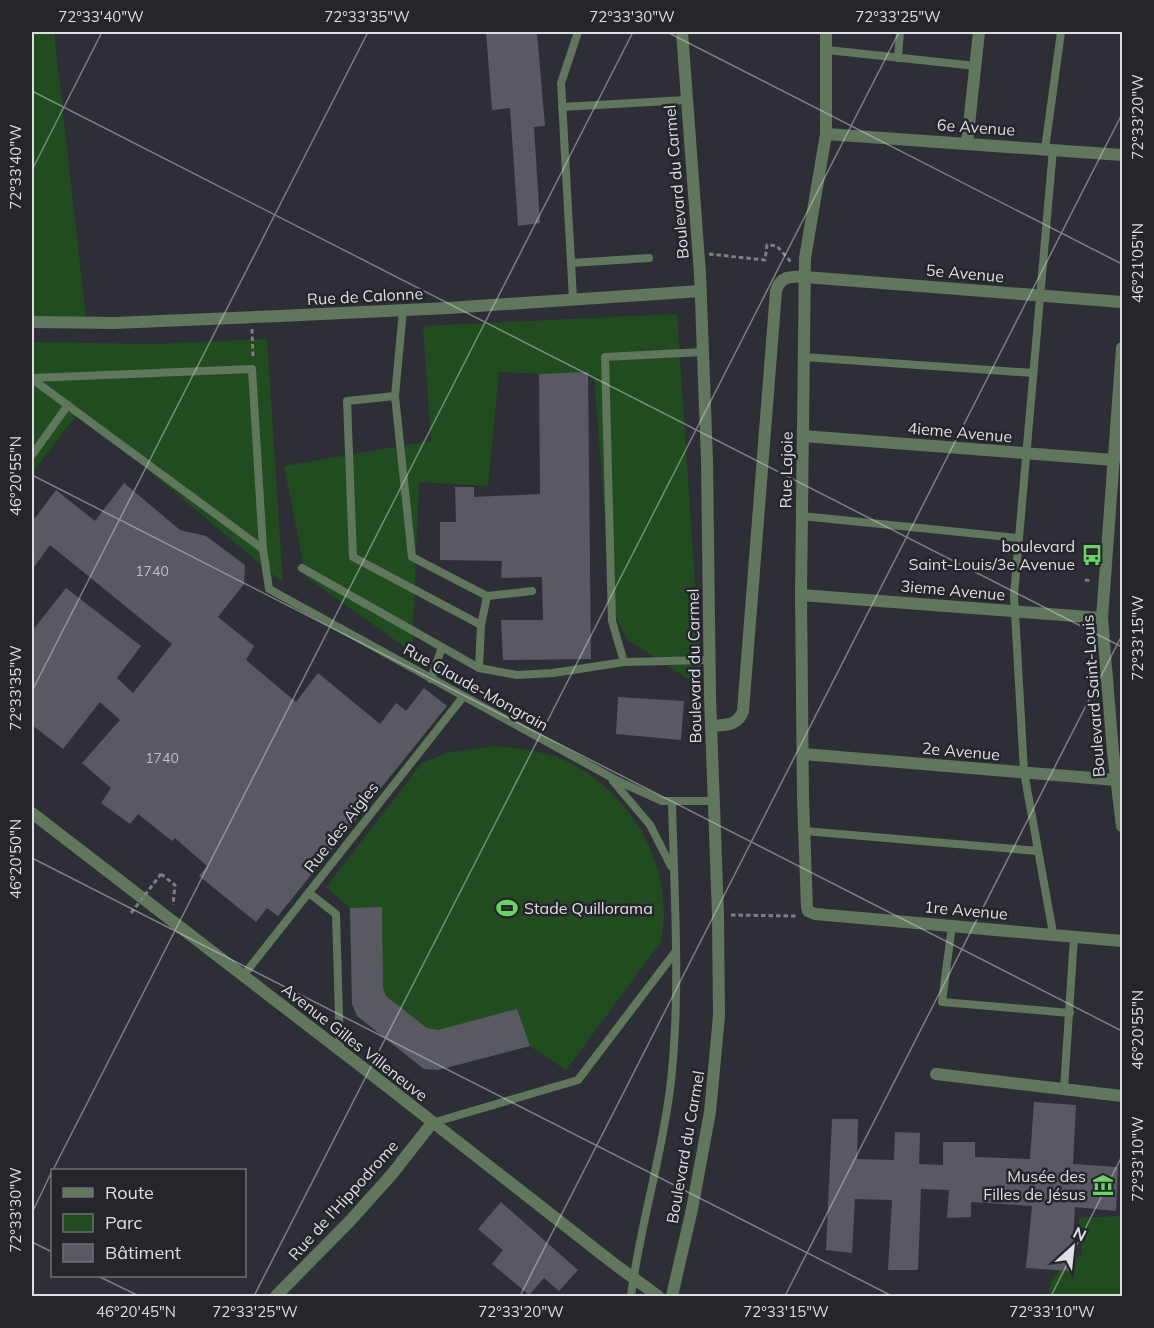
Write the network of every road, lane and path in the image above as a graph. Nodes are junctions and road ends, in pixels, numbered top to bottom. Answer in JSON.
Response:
{"nodes":[{"id":1,"x":578,"y":32,"type":"edge"},
{"id":2,"x":682,"y":32,"type":"edge"},
{"id":3,"x":826,"y":32,"type":"edge"},
{"id":4,"x":900,"y":32,"type":"edge"},
{"id":5,"x":979,"y":32,"type":"edge"},
{"id":6,"x":1060,"y":32,"type":"edge"},
{"id":7,"x":827,"y":50,"type":"junction"},
{"id":8,"x":898,"y":58,"type":"junction"},
{"id":9,"x":976,"y":66,"type":"junction"},
{"id":10,"x":686,"y":100,"type":"junction"},
{"id":11,"x":562,"y":107,"type":"junction"},
{"id":12,"x":826,"y":134,"type":"junction"},
{"id":13,"x":968,"y":143,"type":"junction"},
{"id":14,"x":1049,"y":149,"type":"junction"},
{"id":15,"x":1122,"y":155,"type":"edge"},
{"id":16,"x":699,"y":253,"type":"junction"},
{"id":17,"x":650,"y":258,"type":"dead end"},
{"id":18,"x":571,"y":263,"type":"junction"},
{"id":19,"x":805,"y":277,"type":"junction"},
{"id":20,"x":701,"y":291,"type":"junction"},
{"id":21,"x":1040,"y":296,"type":"junction"},
{"id":22,"x":573,"y":299,"type":"junction"},
{"id":23,"x":1122,"y":302,"type":"edge"},
{"id":24,"x":403,"y":310,"type":"junction"},
{"id":25,"x":252,"y":317,"type":"junction"},
{"id":26,"x":32,"y":322,"type":"edge"},
{"id":27,"x":1122,"y":348,"type":"edge"},
{"id":28,"x":703,"y":352,"type":"junction"},
{"id":29,"x":804,"y":357,"type":"junction"},
{"id":30,"x":252,"y":369,"type":"junction"},
{"id":31,"x":1033,"y":373,"type":"junction"},
{"id":32,"x":32,"y":378,"type":"edge"},
{"id":33,"x":395,"y":396,"type":"junction"},
{"id":34,"x":68,"y":405,"type":"junction"},
{"id":35,"x":803,"y":436,"type":"junction"},
{"id":36,"x":1026,"y":454,"type":"junction"},
{"id":37,"x":32,"y":455,"type":"edge"},
{"id":38,"x":1113,"y":460,"type":"junction"},
{"id":39,"x":802,"y":516,"type":"junction"},
{"id":40,"x":1019,"y":538,"type":"junction"},
{"id":41,"x":263,"y":549,"type":"junction"},
{"id":42,"x":302,"y":568,"type":"dead end"},
{"id":43,"x":1085,"y":580,"type":"dead end"},
{"id":44,"x":1092,"y":581,"type":"dead end"},
{"id":45,"x":532,"y":591,"type":"dead end"},
{"id":46,"x":801,"y":595,"type":"junction"},
{"id":47,"x":488,"y":596,"type":"junction"},
{"id":48,"x":1014,"y":612,"type":"junction"},
{"id":49,"x":1102,"y":618,"type":"junction"},
{"id":50,"x":481,"y":625,"type":"junction"},
{"id":51,"x":442,"y":647,"type":"junction"},
{"id":52,"x":709,"y":660,"type":"junction"},
{"id":53,"x":624,"y":662,"type":"junction"},
{"id":54,"x":479,"y":668,"type":"junction"},
{"id":55,"x":430,"y":679,"type":"junction"},
{"id":56,"x":463,"y":697,"type":"junction"},
{"id":57,"x":711,"y":726,"type":"junction"},
{"id":58,"x":803,"y":754,"type":"junction"},
{"id":59,"x":1024,"y":772,"type":"junction"},
{"id":60,"x":605,"y":774,"type":"junction"},
{"id":61,"x":1116,"y":780,"type":"junction"},
{"id":62,"x":672,"y":801,"type":"junction"},
{"id":63,"x":713,"y":801,"type":"junction"},
{"id":64,"x":32,"y":813,"type":"edge"},
{"id":65,"x":1122,"y":826,"type":"edge"},
{"id":66,"x":804,"y":831,"type":"junction"},
{"id":67,"x":1038,"y":851,"type":"junction"},
{"id":68,"x":674,"y":875,"type":"junction"},
{"id":69,"x":175,"y":885,"type":"dead end"},
{"id":70,"x":309,"y":893,"type":"junction"},
{"id":71,"x":808,"y":910,"type":"junction"},
{"id":72,"x":131,"y":913,"type":"dead end"},
{"id":73,"x":718,"y":915,"type":"junction"},
{"id":74,"x":952,"y":925,"type":"junction"},
{"id":75,"x":1053,"y":933,"type":"junction"},
{"id":76,"x":1074,"y":937,"type":"junction"},
{"id":77,"x":1122,"y":941,"type":"edge"},
{"id":78,"x":676,"y":951,"type":"junction"},
{"id":79,"x":243,"y":976,"type":"junction"},
{"id":80,"x":1070,"y":1013,"type":"junction"},
{"id":81,"x":340,"y":1050,"type":"junction"},
{"id":82,"x":936,"y":1074,"type":"dead end"},
{"id":83,"x":1064,"y":1089,"type":"junction"},
{"id":84,"x":1122,"y":1096,"type":"edge"},
{"id":85,"x":432,"y":1123,"type":"junction"},
{"id":86,"x":633,"y":1278,"type":"junction"},
{"id":87,"x":276,"y":1296,"type":"edge"},
{"id":88,"x":631,"y":1296,"type":"edge"},
{"id":89,"x":658,"y":1296,"type":"edge"},
{"id":90,"x":672,"y":1296,"type":"edge"}],
"edges":[{"from":1,"to":11,"type":"lane"},
{"from":2,"to":10,"type":"street","name":"Boulevard du Carmel"},
{"from":3,"to":7,"type":"street","name":"Rue Lajoie"},
{"from":4,"to":8,"type":"lane"},
{"from":5,"to":9,"type":"street"},
{"from":6,"to":14,"type":"lane"},
{"from":7,"to":8,"type":"lane"},
{"from":7,"to":12,"type":"street","name":"Rue Lajoie"},
{"from":8,"to":9,"type":"lane"},
{"from":9,"to":13,"type":"street"},
{"from":10,"to":11,"type":"lane"},
{"from":10,"to":16,"type":"street","name":"Boulevard du Carmel"},
{"from":11,"to":18,"type":"lane"},
{"from":12,"to":13,"type":"street","name":"6e Avenue"},
{"from":12,"to":19,"type":"street","name":"Rue Lajoie"},
{"from":13,"to":14,"type":"street","name":"6e Avenue"},
{"from":14,"to":15,"type":"street","name":"6e Avenue"},
{"from":14,"to":21,"type":"lane"},
{"from":16,"to":19,"type":"path"},
{"from":16,"to":20,"type":"street","name":"Boulevard du Carmel"},
{"from":17,"to":18,"type":"lane"},
{"from":18,"to":22,"type":"lane"},
{"from":19,"to":21,"type":"street","name":"5e Avenue"},
{"from":19,"to":29,"type":"street","name":"Rue Lajoie"},
{"from":19,"to":57,"type":"street"},
{"from":20,"to":22,"type":"street","name":"Rue de Calonne"},
{"from":20,"to":28,"type":"street","name":"Boulevard du Carmel"},
{"from":21,"to":23,"type":"street","name":"5e Avenue"},
{"from":21,"to":31,"type":"lane"},
{"from":22,"to":24,"type":"street","name":"Rue de Calonne"},
{"from":24,"to":25,"type":"street","name":"Rue de Calonne"},
{"from":24,"to":33,"type":"lane"},
{"from":25,"to":26,"type":"street","name":"Rue de Calonne"},
{"from":25,"to":30,"type":"path"},
{"from":27,"to":38,"type":"street","name":"Boulevard Saint-Louis"},
{"from":28,"to":52,"type":"street","name":"Boulevard du Carmel"},
{"from":28,"to":53,"type":"lane"},
{"from":29,"to":31,"type":"lane"},
{"from":29,"to":35,"type":"street","name":"Rue Lajoie"},
{"from":30,"to":32,"type":"lane"},
{"from":30,"to":41,"type":"lane"},
{"from":31,"to":36,"type":"lane"},
{"from":32,"to":34,"type":"lane"},
{"from":33,"to":47,"type":"lane"},
{"from":33,"to":50,"type":"lane"},
{"from":34,"to":37,"type":"lane"},
{"from":34,"to":41,"type":"lane"},
{"from":35,"to":36,"type":"street","name":"4ieme Avenue"},
{"from":35,"to":39,"type":"street","name":"Rue Lajoie"},
{"from":36,"to":38,"type":"street","name":"4ieme Avenue"},
{"from":36,"to":40,"type":"lane"},
{"from":38,"to":49,"type":"street","name":"Boulevard Saint-Louis"},
{"from":39,"to":40,"type":"lane"},
{"from":39,"to":46,"type":"street","name":"Rue Lajoie"},
{"from":40,"to":48,"type":"lane"},
{"from":41,"to":55,"type":"lane","name":"Rue Claude-Mongrain"},
{"from":42,"to":51,"type":"lane"},
{"from":43,"to":44,"type":"path"},
{"from":45,"to":47,"type":"lane"},
{"from":46,"to":48,"type":"street","name":"3ieme Avenue"},
{"from":46,"to":58,"type":"street","name":"Rue Lajoie"},
{"from":47,"to":50,"type":"lane"},
{"from":48,"to":49,"type":"street","name":"3ieme Avenue"},
{"from":48,"to":59,"type":"lane"},
{"from":49,"to":61,"type":"street","name":"Boulevard Saint-Louis"},
{"from":50,"to":54,"type":"lane"},
{"from":51,"to":54,"type":"lane"},
{"from":51,"to":55,"type":"lane"},
{"from":52,"to":53,"type":"lane"},
{"from":52,"to":57,"type":"street","name":"Boulevard du Carmel"},
{"from":53,"to":54,"type":"lane"},
{"from":55,"to":56,"type":"lane","name":"Rue Claude-Mongrain"},
{"from":56,"to":60,"type":"lane","name":"Rue Claude-Mongrain"},
{"from":56,"to":70,"type":"lane","name":"Rue des Aigles"},
{"from":57,"to":63,"type":"street","name":"Boulevard du Carmel"},
{"from":58,"to":59,"type":"street","name":"2e Avenue"},
{"from":58,"to":66,"type":"street","name":"Rue Lajoie"},
{"from":59,"to":61,"type":"street","name":"2e Avenue"},
{"from":59,"to":67,"type":"lane"},
{"from":60,"to":62,"type":"lane","name":"Rue Claude-Mongrain"},
{"from":60,"to":68,"type":"lane"},
{"from":61,"to":65,"type":"street","name":"Boulevard Saint-Louis"},
{"from":62,"to":63,"type":"lane","name":"Rue Claude-Mongrain"},
{"from":62,"to":68,"type":"lane"},
{"from":63,"to":73,"type":"street","name":"Boulevard du Carmel"},
{"from":64,"to":79,"type":"street","name":"Avenue Gilles Villeneuve"},
{"from":66,"to":67,"type":"lane"},
{"from":66,"to":71,"type":"street","name":"Rue Lajoie"},
{"from":67,"to":75,"type":"lane"},
{"from":68,"to":78,"type":"lane"},
{"from":69,"to":72,"type":"path","bridge":true},
{"from":70,"to":79,"type":"lane","name":"Rue des Aigles"},
{"from":70,"to":81,"type":"lane"},
{"from":71,"to":73,"type":"path"},
{"from":71,"to":74,"type":"street","name":"1re Avenue"},
{"from":73,"to":90,"type":"street","name":"Boulevard du Carmel"},
{"from":74,"to":75,"type":"street","name":"1re Avenue"},
{"from":74,"to":80,"type":"lane"},
{"from":75,"to":76,"type":"street","name":"1re Avenue"},
{"from":76,"to":77,"type":"street","name":"1re Avenue"},
{"from":76,"to":80,"type":"lane"},
{"from":78,"to":85,"type":"lane"},
{"from":78,"to":86,"type":"lane"},
{"from":79,"to":81,"type":"street","name":"Avenue Gilles Villeneuve"},
{"from":80,"to":83,"type":"lane"},
{"from":81,"to":85,"type":"street","name":"Avenue Gilles Villeneuve"},
{"from":82,"to":83,"type":"street"},
{"from":83,"to":84,"type":"street"},
{"from":85,"to":86,"type":"street","name":"Avenue Gilles Villeneuve"},
{"from":85,"to":87,"type":"street","name":"Rue de l'Hippodrome"},
{"from":86,"to":88,"type":"lane"},
{"from":86,"to":89,"type":"street","name":"Avenue Gilles Villeneuve"}]}
